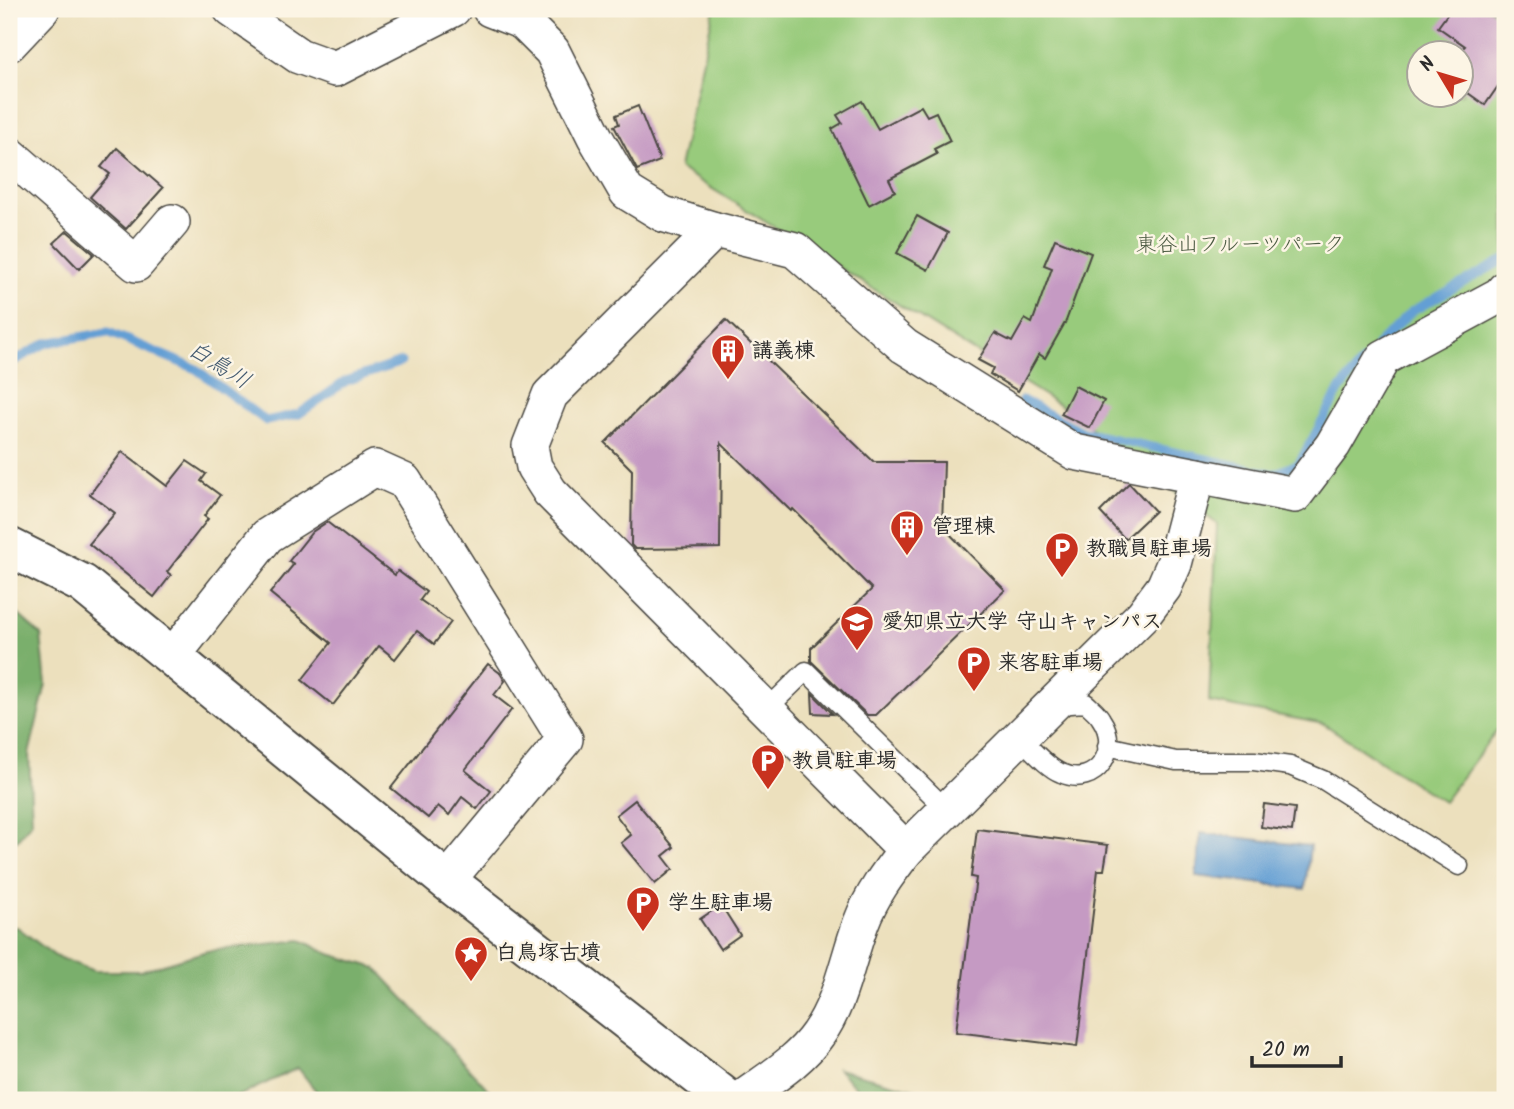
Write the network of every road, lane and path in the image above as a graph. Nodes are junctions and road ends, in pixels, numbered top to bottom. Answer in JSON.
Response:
{"nodes":[{"id":1,"x":42,"y":9,"type":"edge"},
{"id":2,"x":230,"y":9,"type":"edge"},
{"id":3,"x":453,"y":9,"type":"edge"},
{"id":4,"x":490,"y":9,"type":"edge"},
{"id":5,"x":9,"y":44,"type":"edge"},
{"id":6,"x":9,"y":154,"type":"edge"},
{"id":7,"x":172,"y":222,"type":"dead end"},
{"id":8,"x":715,"y":230,"type":"junction"},
{"id":9,"x":1505,"y":289,"type":"edge"},
{"id":10,"x":1197,"y":476,"type":"junction"},
{"id":11,"x":9,"y":547,"type":"edge"},
{"id":12,"x":173,"y":657,"type":"junction"},
{"id":13,"x":1052,"y":705,"type":"junction"},
{"id":14,"x":766,"y":710,"type":"junction"},
{"id":15,"x":1019,"y":737,"type":"junction"},
{"id":16,"x":1107,"y":747,"type":"junction"},
{"id":17,"x":946,"y":809,"type":"junction"},
{"id":18,"x":906,"y":850,"type":"junction"},
{"id":19,"x":1459,"y":866,"type":"dead end"},
{"id":20,"x":447,"y":881,"type":"junction"},
{"id":21,"x":729,"y":1100,"type":"edge"},
{"id":22,"x":740,"y":1100,"type":"edge"}],
"edges":[{"from":1,"to":5,"type":"street"},
{"from":2,"to":3,"type":"street"},
{"from":4,"to":8,"type":"street"},
{"from":6,"to":7,"type":"street"},
{"from":8,"to":10,"type":"street"},
{"from":8,"to":14,"type":"street"},
{"from":9,"to":10,"type":"street"},
{"from":10,"to":13,"type":"street"},
{"from":11,"to":12,"type":"street"},
{"from":12,"to":20,"type":"street"},
{"from":12,"to":20,"type":"street"},
{"from":13,"to":15,"type":"street"},
{"from":13,"to":16,"type":"lane"},
{"from":14,"to":17,"type":"lane"},
{"from":14,"to":18,"type":"street"},
{"from":15,"to":16,"type":"lane"},
{"from":15,"to":17,"type":"street"},
{"from":16,"to":19,"type":"lane"},
{"from":17,"to":18,"type":"street"},
{"from":18,"to":22,"type":"street"},
{"from":20,"to":21,"type":"street"}]}
